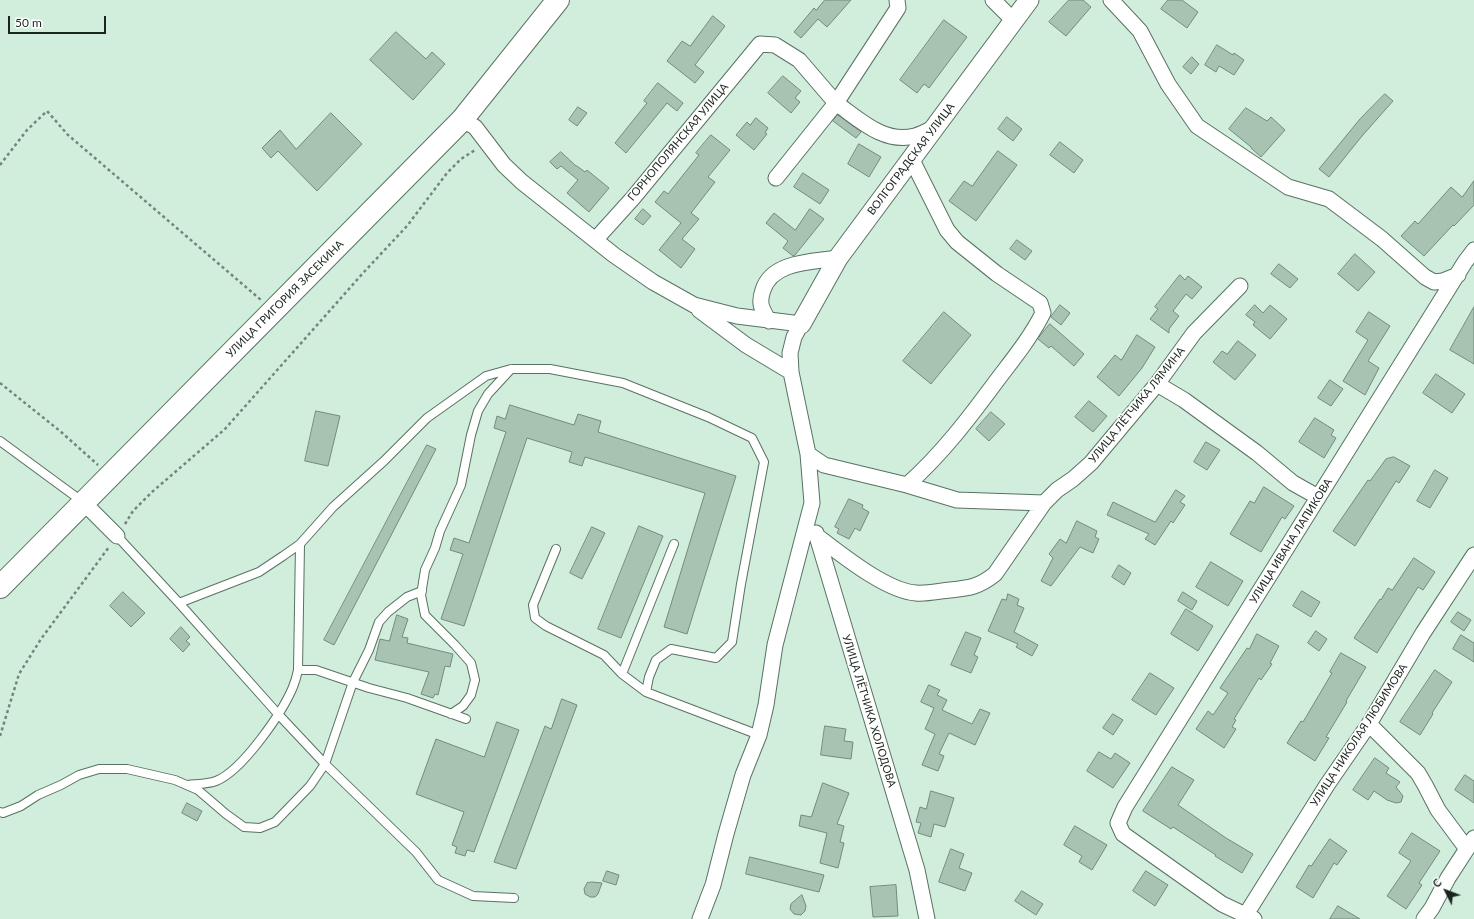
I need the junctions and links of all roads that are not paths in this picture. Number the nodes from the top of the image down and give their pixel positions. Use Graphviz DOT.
graph roads {
  1 [pos="558,0"];
  2 [pos="897,0"];
  3 [pos="993,0"];
  4 [pos="1029,0"];
  5 [pos="1110,0"];
  6 [pos="1013,20"];
  7 [pos="836,103"];
  8 [pos="462,120"];
  9 [pos="935,127"];
  10 [pos="912,160"];
  11 [pos="776,178"];
  12 [pos="596,239"];
  13 [pos="1474,250"];
  14 [pos="838,258"];
  15 [pos="1458,275"];
  16 [pos="1425,277"];
  17 [pos="1240,286"];
  18 [pos="694,305"];
  19 [pos="1435,311"];
  20 [pos="769,321"];
  21 [pos="801,324"];
  22 [pos="511,369"];
  23 [pos="791,372"];
  24 [pos="1157,384"];
  25 [pos="0,440"];
  26 [pos="808,454"];
  27 [pos="907,485"];
  28 [pos="1318,497"];
  29 [pos="84,503"];
  30 [pos="812,503"];
  31 [pos="1044,503"];
  32 [pos="117,536"];
  33 [pos="817,536"];
  34 [pos="300,544"];
  35 [pos="674,544"];
  36 [pos="556,549"];
  37 [pos="1474,555"];
  38 [pos="0,587"];
  39 [pos="422,591"];
  40 [pos="179,603"];
  41 [pos="298,670"];
  42 [pos="622,674"];
  43 [pos="353,682"];
  44 [pos="646,692"];
  45 [pos="278,714"];
  46 [pos="451,714"];
  47 [pos="466,719"];
  48 [pos="1369,724"];
  49 [pos="760,735"];
  50 [pos="325,764"];
  51 [pos="186,785"];
  52 [pos="0,812"];
  53 [pos="1471,844"];
  54 [pos="514,898"];
  55 [pos="1249,917"];
  56 [pos="700,919"];
  57 [pos="927,919"];
  58 [pos="1424,919"];
  1 -- 8 [label="main road, УЛИЦА ГРИГОРИЯ ЗАСЕКИНА"];
  2 -- 7 [label="street"];
  3 -- 6 [label="street"];
  4 -- 6 [label="street, ВОЛГОГРАДСКАЯ УЛИЦА"];
  5 -- 16 [label="street"];
  6 -- 9 [label="street, ВОЛГОГРАДСКАЯ УЛИЦА"];
  7 -- 9 [label="street"];
  7 -- 11 [label="street"];
  7 -- 12 [label="street, ГОРНОПОЛЯНСКАЯ УЛИЦА"];
  8 -- 12 [label="street"];
  8 -- 29 [label="main road, УЛИЦА ГРИГОРИЯ ЗАСЕКИНА"];
  9 -- 10 [label="street, ВОЛГОГРАДСКАЯ УЛИЦА"];
  10 -- 14 [label="street, ВОЛГОГРАДСКАЯ УЛИЦА"];
  10 -- 27 [label="street"];
  12 -- 18 [label="street"];
  13 -- 15 [label="street, УЛИЦА ИВАНА ЛАПИКОВА"];
  14 -- 20 [label="street"];
  14 -- 21 [label="street, ВОЛГОГРАДСКАЯ УЛИЦА"];
  15 -- 16 [label="street"];
  15 -- 19 [label="street, УЛИЦА ИВАНА ЛАПИКОВА"];
  16 -- 19 [label="street"];
  17 -- 24 [label="street, УЛИЦА ЛЁТЧИКА ЛЯМИНА"];
  18 -- 20 [label="street"];
  18 -- 23 [label="street"];
  19 -- 28 [label="street, УЛИЦА ИВАНА ЛАПИКОВА"];
  20 -- 21 [label="street"];
  21 -- 23 [label="street, УЛИЦА ЛЁТЧИКА ХОЛОДОВА"];
  22 -- 34 [label="lane"];
  22 -- 39 [label="lane"];
  22 -- 44 [label="lane"];
  23 -- 26 [label="street, УЛИЦА ЛЁТЧИКА ХОЛОДОВА"];
  24 -- 28 [label="street"];
  24 -- 31 [label="street, УЛИЦА ЛЁТЧИКА ЛЯМИНА"];
  25 -- 29 [label="lane"];
  26 -- 27 [label="street"];
  26 -- 30 [label="street, УЛИЦА ЛЁТЧИКА ХОЛОДОВА"];
  27 -- 31 [label="street"];
  28 -- 55 [label="street, УЛИЦА ИВАНА ЛАПИКОВА"];
  29 -- 32 [label="street"];
  29 -- 38 [label="main road, УЛИЦА ГРИГОРИЯ ЗАСЕКИНА"];
  30 -- 33 [label="street, УЛИЦА ЛЁТЧИКА ХОЛОДОВА"];
  30 -- 49 [label="street"];
  31 -- 33 [label="street, УЛИЦА ЛЁТЧИКА ЛЯМИНА"];
  32 -- 40 [label="lane"];
  33 -- 57 [label="street, УЛИЦА ЛЁТЧИКА ХОЛОДОВА"];
  34 -- 40 [label="lane"];
  34 -- 41 [label="lane"];
  35 -- 42 [label="lane"];
  36 -- 42 [label="lane"];
  37 -- 48 [label="street, УЛИЦА НИКОЛАЯ ЛЮБИМОВА"];
  39 -- 43 [label="lane"];
  39 -- 46 [label="lane"];
  40 -- 45 [label="lane"];
  41 -- 43 [label="lane"];
  41 -- 45 [label="lane"];
  42 -- 44 [label="lane"];
  43 -- 46 [label="lane"];
  43 -- 50 [label="lane"];
  44 -- 49 [label="lane"];
  45 -- 50 [label="lane"];
  45 -- 51 [label="lane"];
  46 -- 47 [label="lane"];
  48 -- 53 [label="street"];
  48 -- 55 [label="street, УЛИЦА НИКОЛАЯ ЛЮБИМОВА"];
  49 -- 56 [label="street"];
  50 -- 51 [label="lane"];
  50 -- 54 [label="lane"];
  51 -- 52 [label="lane"];
  53 -- 58 [label="street"];
}
